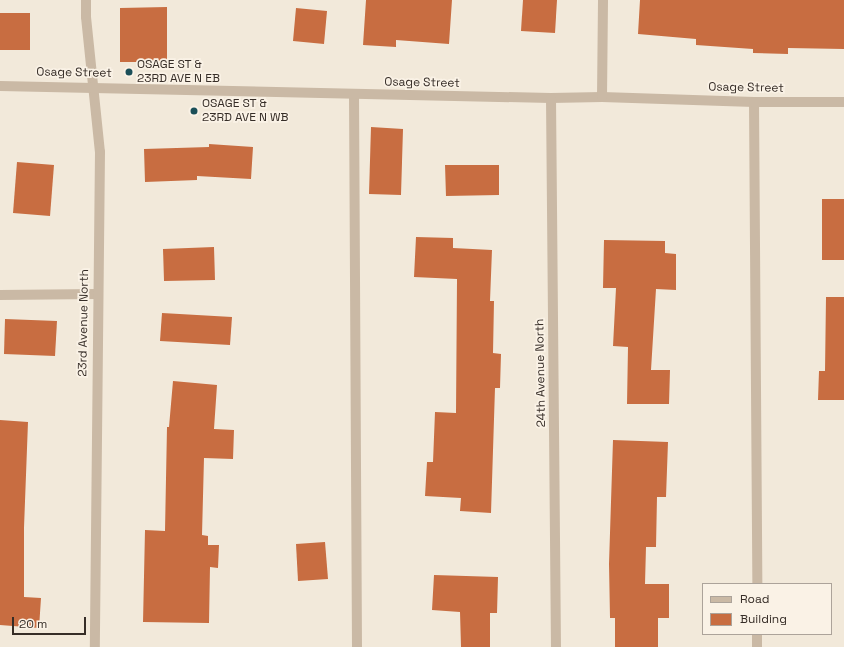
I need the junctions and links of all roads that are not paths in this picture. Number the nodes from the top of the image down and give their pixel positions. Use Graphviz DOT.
graph roads {
  1 [pos="86,0"];
  2 [pos="603,0"];
  3 [pos="0,86"];
  4 [pos="93,86"];
  5 [pos="354,94"];
  6 [pos="602,97"];
  7 [pos="550,98"];
  8 [pos="754,102"];
  9 [pos="844,102"];
  10 [pos="97,294"];
  11 [pos="0,295"];
  12 [pos="757,583"];
  13 [pos="757,635"];
  14 [pos="95,647"];
  15 [pos="357,647"];
  16 [pos="556,647"];
  17 [pos="757,647"];
  1 -- 4 [label="street, 23rd Avenue North"];
  2 -- 6 [label="street"];
  3 -- 4 [label="street, Osage Street"];
  4 -- 5 [label="street, Osage Street"];
  4 -- 10 [label="street, 23rd Avenue North"];
  5 -- 7 [label="street, Osage Street"];
  5 -- 15 [label="street"];
  6 -- 7 [label="street, Osage Street"];
  6 -- 8 [label="street, Osage Street"];
  7 -- 16 [label="street, 24th Avenue North"];
  8 -- 9 [label="street, Osage Street"];
  8 -- 12 [label="street"];
  10 -- 11 [label="street"];
  10 -- 14 [label="street, 23rd Avenue North"];
  13 -- 17 [label="street"];
}
